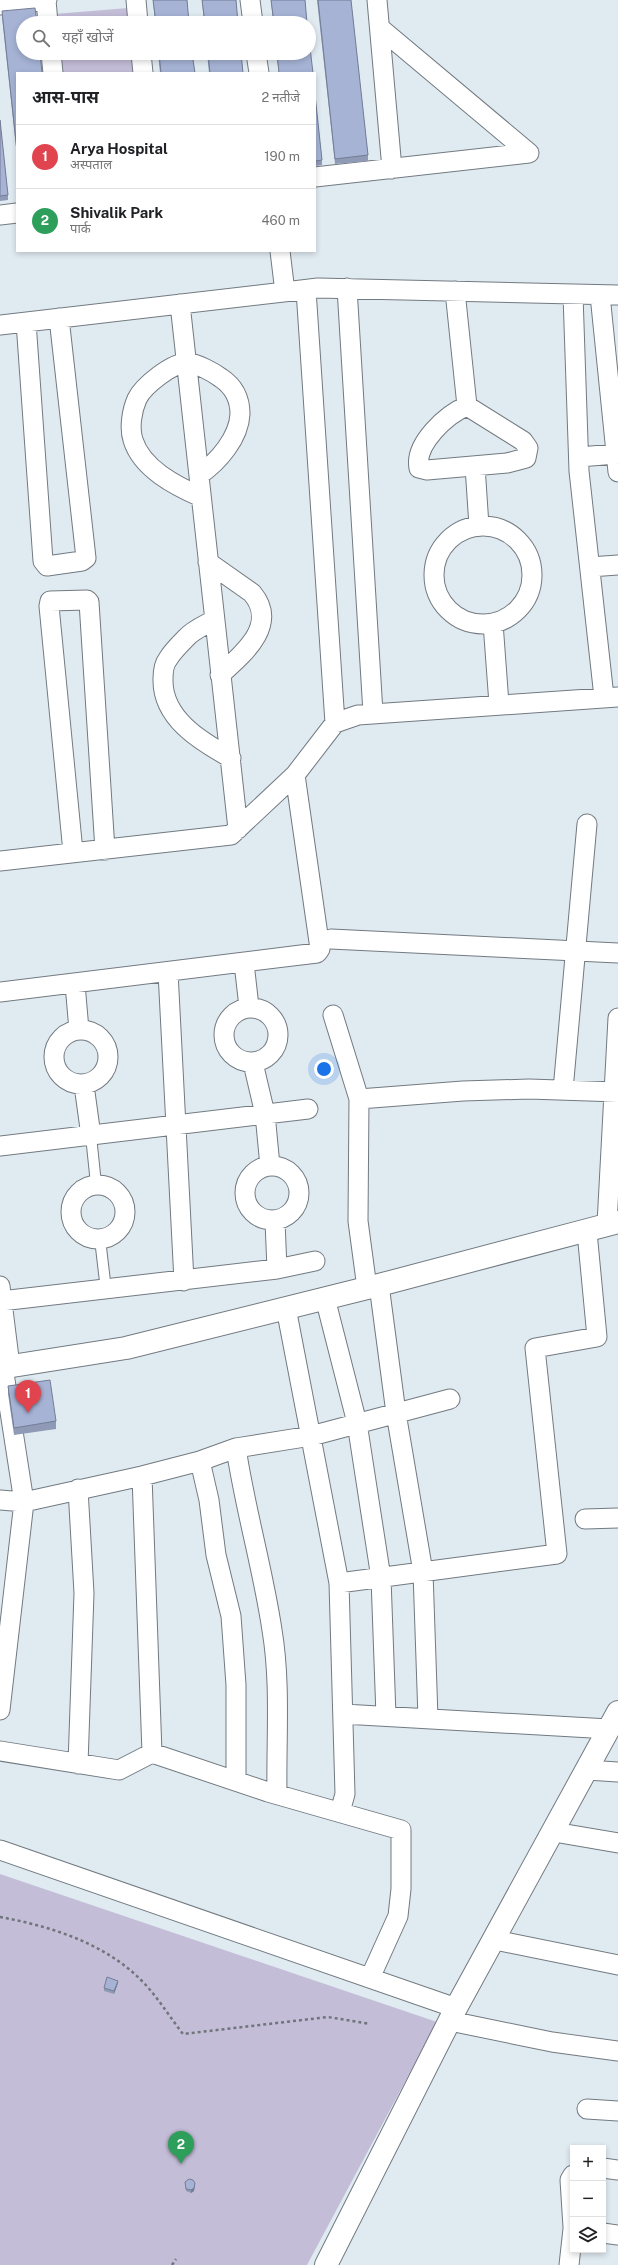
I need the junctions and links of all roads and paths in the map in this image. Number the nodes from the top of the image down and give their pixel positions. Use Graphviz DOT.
graph roads {
  1 [pos="46,0"];
  2 [pos="136,0"];
  3 [pos="250,0"];
  4 [pos="377,0"];
  5 [pos="0,5"];
  6 [pos="47,16"];
  7 [pos="137,16"];
  8 [pos="252,16"];
  9 [pos="380,28"];
  10 [pos="52,60"];
  11 [pos="142,60"];
  12 [pos="257,60"];
  13 [pos="53,72"];
  14 [pos="143,72"];
  15 [pos="259,72"];
  16 [pos="392,169"];
  17 [pos="316,177"];
  18 [pos="16,213"];
  19 [pos="0,215"];
  20 [pos="280,252"];
  21 [pos="347,288"];
  22 [pos="306,290"];
  23 [pos="455,291"];
  24 [pos="285,292"];
  25 [pos="573,295"];
  26 [pos="609,295"];
  27 [pos="180,304"];
  28 [pos="59,318"];
  29 [pos="26,322"];
  30 [pos="0,325"];
  31 [pos="187,363"];
  32 [pos="467,406"];
  33 [pos="579,457"];
  34 [pos="617,463"];
  35 [pos="475,466"];
  36 [pos="199,475"];
  37 [pos="201,497"];
  38 [pos="479,526"];
  39 [pos="208,562"];
  40 [pos="618,565"];
  41 [pos="590,567"];
  42 [pos="214,620"];
  43 [pos="493,623"];
  44 [pos="220,675"];
  45 [pos="611,697"];
  46 [pos="499,704"];
  47 [pos="373,713"];
  48 [pos="335,723"];
  49 [pos="231,758"];
  50 [pos="295,775"];
  51 [pos="586,824"];
  52 [pos="238,829"];
  53 [pos="105,850"];
  54 [pos="73,852"];
  55 [pos="0,861"];
  56 [pos="330,939"];
  57 [pos="577,951"];
  58 [pos="618,953"];
  59 [pos="244,963"];
  60 [pos="168,972"];
  61 [pos="75,984"];
  62 [pos="0,992"];
  63 [pos="249,1007"];
  64 [pos="333,1015"];
  65 [pos="618,1018"];
  66 [pos="79,1030"];
  67 [pos="253,1063"];
  68 [pos="84,1085"];
  69 [pos="564,1090"];
  70 [pos="615,1092"];
  71 [pos="359,1099"];
  72 [pos="308,1109"];
  73 [pos="265,1114"];
  74 [pos="176,1125"];
  75 [pos="91,1136"];
  76 [pos="0,1146"];
  77 [pos="270,1166"];
  78 [pos="96,1184"];
  79 [pos="275,1221"];
  80 [pos="604,1226"];
  81 [pos="100,1240"];
  82 [pos="315,1261"];
  83 [pos="277,1269"];
  84 [pos="184,1281"];
  85 [pos="373,1287"];
  86 [pos="106,1290"];
  87 [pos="1,1294"];
  88 [pos="325,1298"];
  89 [pos="286,1308"];
  90 [pos="2,1325"];
  91 [pos="4,1367"];
  92 [pos="450,1399"];
  93 [pos="396,1413"];
  94 [pos="357,1424"];
  95 [pos="311,1436"];
  96 [pos="236,1448"];
  97 [pos="200,1461"];
  98 [pos="142,1476"];
  99 [pos="78,1489"];
  100 [pos="0,1500"];
  101 [pos="24,1502"];
  102 [pos="618,1518"];
  103 [pos="585,1519"];
  104 [pos="423,1572"];
  105 [pos="381,1578"];
  106 [pos="339,1583"];
  107 [pos="0,1710"];
  108 [pos="343,1714"];
  109 [pos="386,1716"];
  110 [pos="428,1718"];
  111 [pos="614,1722"];
  112 [pos="0,1752"];
  113 [pos="152,1754"];
  114 [pos="78,1764"];
  115 [pos="587,1770"];
  116 [pos="618,1772"];
  117 [pos="236,1781"];
  118 [pos="278,1794"];
  119 [pos="340,1812"];
  120 [pos="554,1832"];
  121 [pos="618,1843"];
  122 [pos="0,1850"];
  123 [pos="0,1917"];
  124 [pos="495,1940"];
  125 [pos="618,1965"];
  126 [pos="370,1978"];
  127 [pos="453,2014"];
  128 [pos="370,2024"];
  129 [pos="618,2051"];
  130 [pos="587,2109"];
  131 [pos="618,2111"];
  132 [pos="606,2168"];
  133 [pos="618,2170"];
  134 [pos="570,2181"];
  135 [pos="572,2217"];
  136 [pos="606,2233"];
  137 [pos="618,2235"];
  138 [pos="570,2250"];
  139 [pos="176,2259"];
  140 [pos="172,2265"];
  141 [pos="326,2265"];
  142 [pos="568,2265"];
  1 -- 5 [label="street"];
  1 -- 6 [label="street"];
  2 -- 7 [label="street"];
  3 -- 8 [label="street"];
  4 -- 9 [label="street"];
  9 -- 16 [label="street"];
  9 -- 16 [label="street"];
  10 -- 13 [label="street"];
  11 -- 14 [label="street"];
  12 -- 15 [label="street"];
  16 -- 17 [label="street"];
  18 -- 19 [label="street"];
  20 -- 24 [label="street"];
  21 -- 22 [label="street"];
  21 -- 23 [label="street"];
  21 -- 47 [label="street"];
  22 -- 24 [label="street"];
  22 -- 48 [label="street"];
  23 -- 25 [label="street"];
  23 -- 32 [label="street"];
  24 -- 27 [label="street"];
  25 -- 26 [label="street"];
  25 -- 33 [label="street"];
  26 -- 34 [label="street"];
  27 -- 28 [label="street"];
  27 -- 31 [label="street"];
  28 -- 29 [label="street"];
  28 -- 29 [label="street"];
  29 -- 30 [label="street"];
  31 -- 36 [label="street"];
  31 -- 36 [label="street"];
  31 -- 37 [label="street"];
  32 -- 35 [label="street"];
  32 -- 35 [label="street"];
  33 -- 34 [label="street"];
  33 -- 41 [label="street"];
  35 -- 38 [label="street"];
  36 -- 37 [label="street"];
  37 -- 39 [label="street"];
  38 -- 43 [label="street"];
  38 -- 43 [label="street"];
  39 -- 42 [label="street"];
  39 -- 44 [label="street"];
  40 -- 41 [label="street"];
  41 -- 45 [label="street"];
  42 -- 44 [label="street"];
  42 -- 49 [label="street"];
  43 -- 46 [label="street"];
  44 -- 49 [label="street"];
  45 -- 46 [label="street"];
  46 -- 47 [label="street"];
  47 -- 48 [label="street"];
  48 -- 50 [label="street"];
  49 -- 52 [label="street"];
  50 -- 52 [label="street"];
  50 -- 59 [label="street"];
  51 -- 57 [label="street"];
  52 -- 53 [label="street"];
  53 -- 54 [label="street"];
  53 -- 54 [label="street"];
  54 -- 55 [label="street"];
  56 -- 57 [label="street"];
  57 -- 58 [label="street"];
  57 -- 69 [label="street"];
  59 -- 60 [label="street"];
  59 -- 63 [label="street"];
  60 -- 61 [label="street"];
  60 -- 74 [label="street"];
  61 -- 62 [label="street"];
  61 -- 66 [label="street"];
  63 -- 67 [label="street"];
  63 -- 67 [label="street"];
  64 -- 71 [label="street"];
  65 -- 70 [label="street"];
  66 -- 68 [label="street"];
  66 -- 68 [label="street"];
  67 -- 73 [label="street"];
  68 -- 75 [label="street"];
  69 -- 70 [label="street"];
  69 -- 71 [label="street"];
  70 -- 80 [label="street"];
  71 -- 85 [label="street"];
  72 -- 73 [label="street"];
  73 -- 74 [label="street"];
  73 -- 77 [label="street"];
  74 -- 75 [label="street"];
  74 -- 84 [label="street"];
  75 -- 76 [label="street"];
  75 -- 78 [label="lane"];
  77 -- 79 [label="street"];
  77 -- 79 [label="street"];
  78 -- 81 [label="street"];
  78 -- 81 [label="street"];
  79 -- 83 [label="street"];
  80 -- 85 [label="street"];
  80 -- 104 [label="street"];
  81 -- 86 [label="lane"];
  82 -- 83 [label="street"];
  83 -- 84 [label="street"];
  84 -- 86 [label="street"];
  85 -- 88 [label="street"];
  85 -- 93 [label="street"];
  86 -- 87 [label="street"];
  87 -- 90 [label="street"];
  88 -- 89 [label="street"];
  88 -- 94 [label="street"];
  89 -- 91 [label="street"];
  89 -- 95 [label="street"];
  90 -- 91 [label="street"];
  91 -- 101 [label="street"];
  92 -- 93 [label="street"];
  93 -- 94 [label="street"];
  93 -- 104 [label="street"];
  94 -- 95 [label="street"];
  94 -- 105 [label="street"];
  95 -- 96 [label="street"];
  95 -- 106 [label="street"];
  96 -- 97 [label="street"];
  96 -- 118 [label="street"];
  97 -- 98 [label="street"];
  97 -- 117 [label="street"];
  98 -- 99 [label="street"];
  98 -- 113 [label="street"];
  99 -- 101 [label="street"];
  99 -- 114 [label="street"];
  100 -- 101 [label="street"];
  101 -- 107 [label="street"];
  102 -- 103 [label="street"];
  104 -- 105 [label="street"];
  104 -- 110 [label="street"];
  105 -- 106 [label="street"];
  105 -- 109 [label="street"];
  106 -- 108 [label="street"];
  108 -- 109 [label="street"];
  108 -- 119 [label="street"];
  109 -- 110 [label="street"];
  110 -- 111 [label="street"];
  111 -- 115 [label="street"];
  112 -- 114 [label="street"];
  113 -- 114 [label="street"];
  113 -- 117 [label="street"];
  115 -- 116 [label="street"];
  115 -- 120 [label="street"];
  117 -- 118 [label="street"];
  118 -- 119 [label="street"];
  119 -- 126 [label="street"];
  120 -- 121 [label="street"];
  120 -- 124 [label="street"];
  122 -- 126 [label="street"];
  123 -- 128 [label="path"];
  124 -- 125 [label="street"];
  124 -- 127 [label="street"];
  126 -- 127 [label="street"];
  127 -- 129 [label="street"];
  127 -- 141 [label="street"];
  130 -- 131 [label="street"];
  132 -- 133 [label="street"];
  134 -- 135 [label="street"];
  136 -- 137 [label="street"];
  138 -- 142 [label="street"];
  139 -- 140 [label="path"];
}
